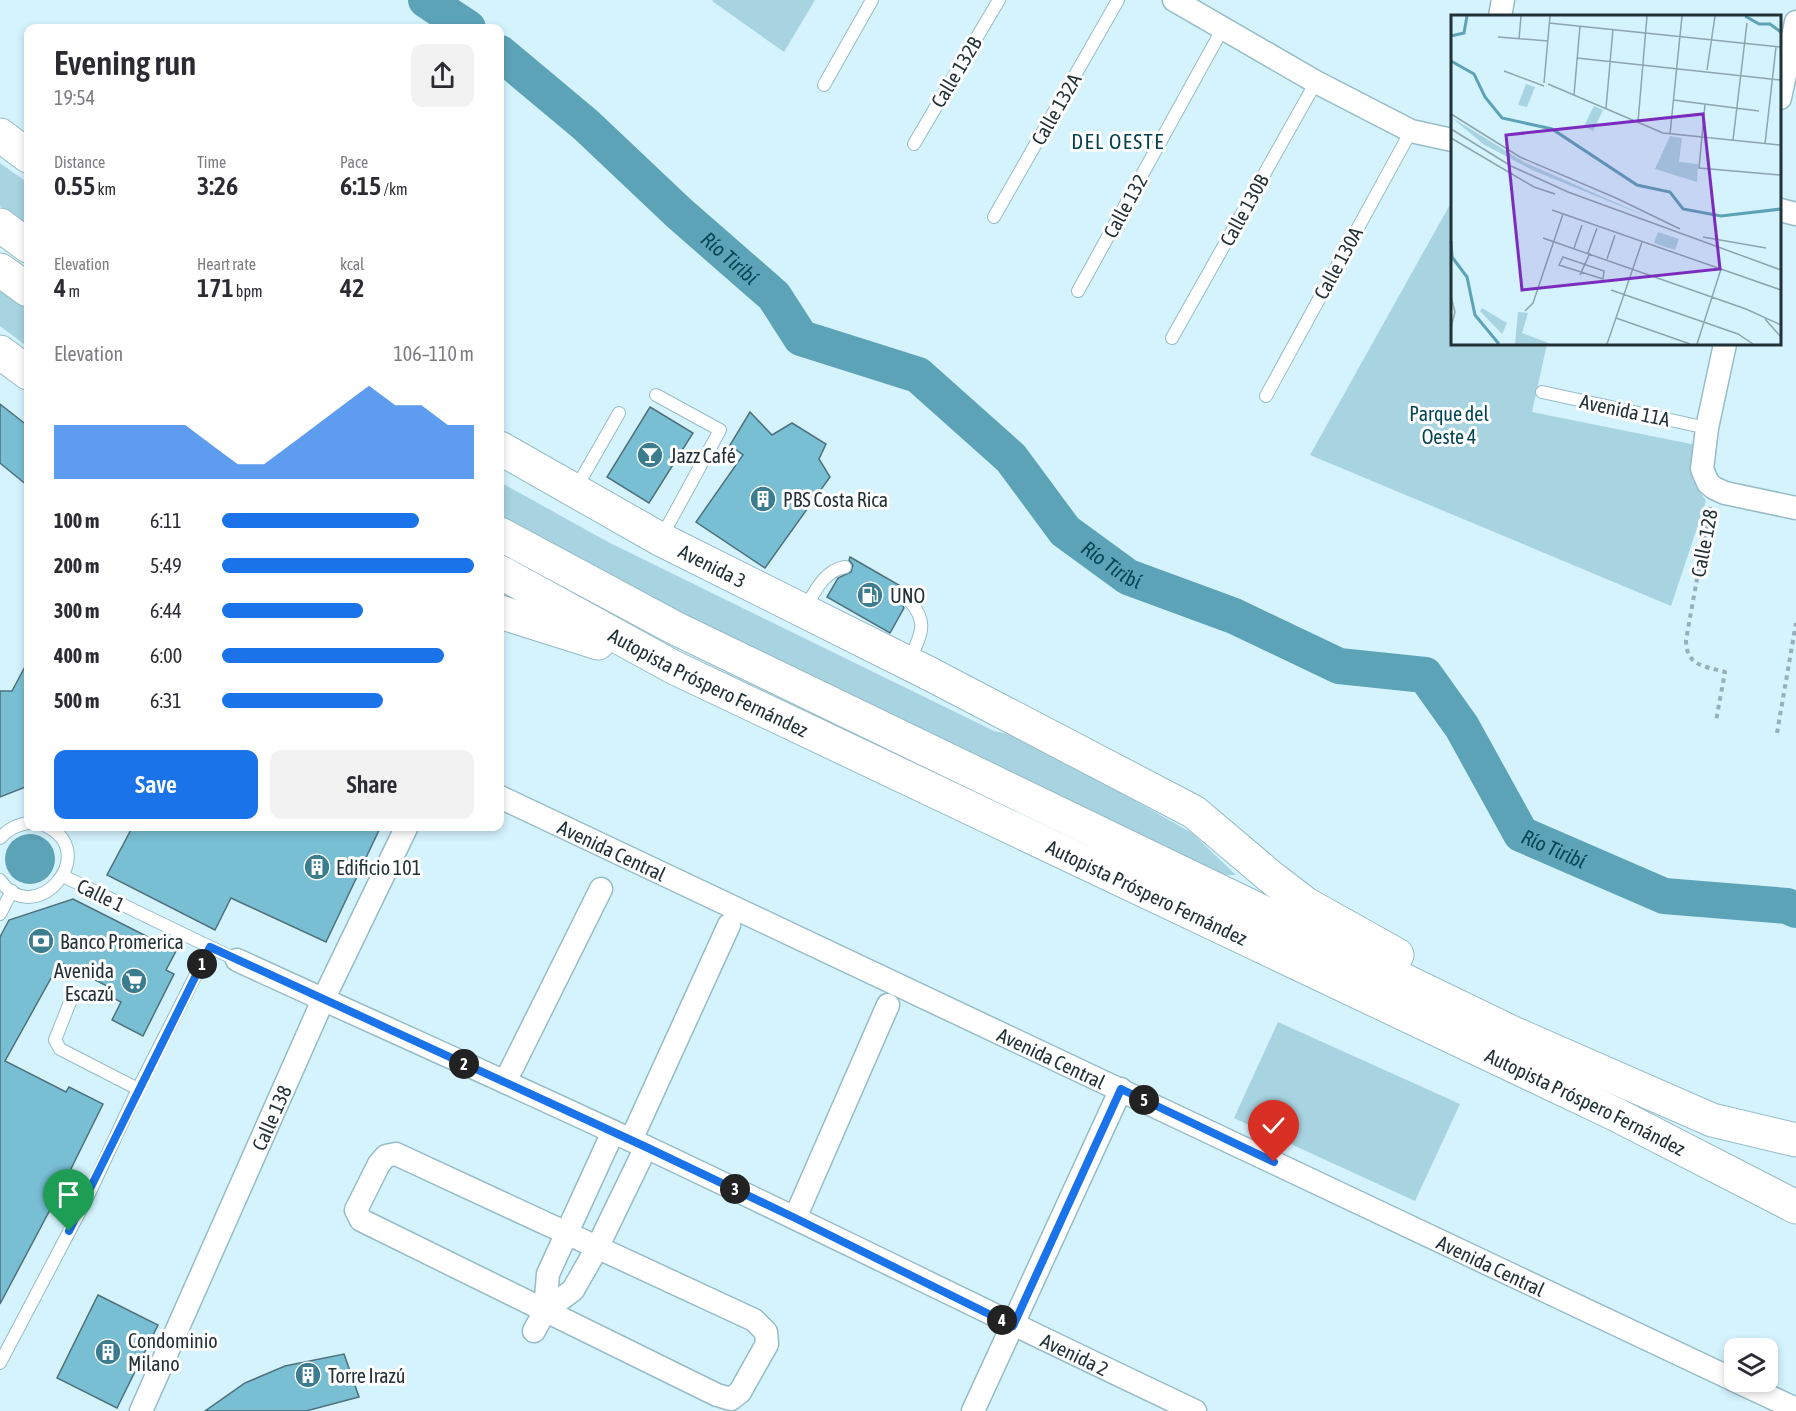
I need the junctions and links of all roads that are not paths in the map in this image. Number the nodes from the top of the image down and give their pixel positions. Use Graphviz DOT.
graph roads {
  1 [pos="872,0"];
  2 [pos="999,0"];
  3 [pos="1118,0"];
  4 [pos="1174,0"];
  5 [pos="1503,0"];
  6 [pos="1203,7"];
  7 [pos="1500,15"];
  8 [pos="1796,22"];
  9 [pos="1223,28"];
  10 [pos="1317,82"];
  11 [pos="824,85"];
  12 [pos="1781,89"];
  13 [pos="1411,131"];
  14 [pos="0,135"];
  15 [pos="1451,140"];
  16 [pos="914,144"];
  17 [pos="24,153"];
  18 [pos="1781,210"];
  19 [pos="1796,214"];
  20 [pos="994,217"];
  21 [pos="0,225"];
  22 [pos="24,243"];
  23 [pos="0,270"];
  24 [pos="24,287"];
  25 [pos="1078,291"];
  26 [pos="1172,338"];
  27 [pos="1725,345"];
  28 [pos="0,352"];
  29 [pos="24,370"];
  30 [pos="1542,392"];
  31 [pos="656,395"];
  32 [pos="1266,396"];
  33 [pos="619,413"];
  34 [pos="1707,428"];
  35 [pos="504,450"];
  36 [pos="575,492"];
  37 [pos="1796,508"];
  38 [pos="504,536"];
  39 [pos="660,539"];
  40 [pos="845,567"];
  41 [pos="504,574"];
  42 [pos="909,600"];
  43 [pos="804,610"];
  44 [pos="504,613"];
  45 [pos="673,667"];
  46 [pos="920,668"];
  47 [pos="504,799"];
  48 [pos="24,823"];
  49 [pos="405,831"];
  50 [pos="61,832"];
  51 [pos="0,838"];
  52 [pos="63,876"];
  53 [pos="0,880"];
  54 [pos="601,889"];
  55 [pos="12,891"];
  56 [pos="0,914"];
  57 [pos="729,925"];
  58 [pos="210,947"];
  59 [pos="237,960"];
  60 [pos="72,997"];
  61 [pos="322,999"];
  62 [pos="888,1005"];
  63 [pos="1513,1033"];
  64 [pos="505,1082"];
  65 [pos="138,1089"];
  66 [pos="1121,1089"];
  67 [pos="630,1140"];
  68 [pos="1796,1140"];
  69 [pos="1796,1207"];
  70 [pos="795,1218"];
  71 [pos="567,1233"];
  72 [pos="597,1248"];
  73 [pos="540,1321"];
  74 [pos="1013,1326"];
  75 [pos="0,1363"];
  76 [pos="1724,1375"];
  77 [pos="1760,1392"];
  78 [pos="1796,1409"];
  79 [pos="141,1411"];
  80 [pos="973,1411"];
  81 [pos="1195,1411"];
  1 -- 11 [label="lane"];
  2 -- 16 [label="lane, Calle 132B"];
  3 -- 20 [label="lane, Calle 132A"];
  4 -- 6 [label="street"];
  5 -- 7 [label="street"];
  6 -- 9 [label="street"];
  8 -- 12 [label="street"];
  9 -- 10 [label="street"];
  9 -- 25 [label="lane, Calle 132"];
  10 -- 13 [label="street"];
  10 -- 26 [label="lane, Calle 130B"];
  13 -- 15 [label="street"];
  13 -- 32 [label="lane, Calle 130A"];
  14 -- 17 [label="main road"];
  18 -- 19 [label="street"];
  21 -- 22 [label="main road"];
  23 -- 24 [label="main road"];
  27 -- 34 [label="street, Calle 128"];
  28 -- 29 [label="main road"];
  30 -- 34 [label="lane, Avenida 11A"];
  31 -- 39 [label="lane"];
  33 -- 36 [label="lane"];
  34 -- 37 [label="street, Calle 128"];
  35 -- 36 [label="main road, Avenida 3"];
  36 -- 39 [label="main road, Avenida 3"];
  38 -- 63 [label="main road, Autopista Próspero Fernández"];
  39 -- 43 [label="main road, Avenida 3"];
  40 -- 43 [label="lane"];
  41 -- 45 [label="main road, Autopista Próspero Fernández"];
  42 -- 46 [label="lane"];
  43 -- 46 [label="main road, Avenida 3"];
  44 -- 45 [label="main road"];
  45 -- 69 [label="main road, Autopista Próspero Fernández"];
  46 -- 63 [label="main road, Avenida 3"];
  47 -- 66 [label="street, Avenida Central"];
  48 -- 51 [label="lane"];
  49 -- 61 [label="street, Calle 138"];
  50 -- 52 [label="lane"];
  52 -- 55 [label="lane"];
  52 -- 58 [label="lane, Calle 1"];
  53 -- 55 [label="lane"];
  54 -- 64 [label="street"];
  55 -- 56 [label="lane"];
  57 -- 67 [label="street"];
  58 -- 59 [label="lane, Calle 1"];
  58 -- 65 [label="lane"];
  59 -- 61 [label="street, Avenida 2"];
  60 -- 65 [label="lane"];
  61 -- 64 [label="street, Avenida 2"];
  61 -- 79 [label="street, Calle 138"];
  62 -- 70 [label="street"];
  63 -- 68 [label="main road, Autopista Próspero Fernández"];
  64 -- 67 [label="street, Avenida 2"];
  65 -- 75 [label="lane"];
  66 -- 74 [label="street"];
  66 -- 76 [label="street, Avenida Central"];
  67 -- 70 [label="street, Avenida 2"];
  67 -- 71 [label="street"];
  67 -- 72 [label="street"];
  70 -- 74 [label="street, Avenida 2"];
  71 -- 72 [label="street"];
  71 -- 73 [label="street"];
  71 -- 73 [label="street"];
  72 -- 73 [label="street"];
  72 -- 73 [label="street"];
  74 -- 80 [label="street"];
  74 -- 81 [label="street, Avenida 2"];
  77 -- 78 [label="street, Avenida Central"];
}
